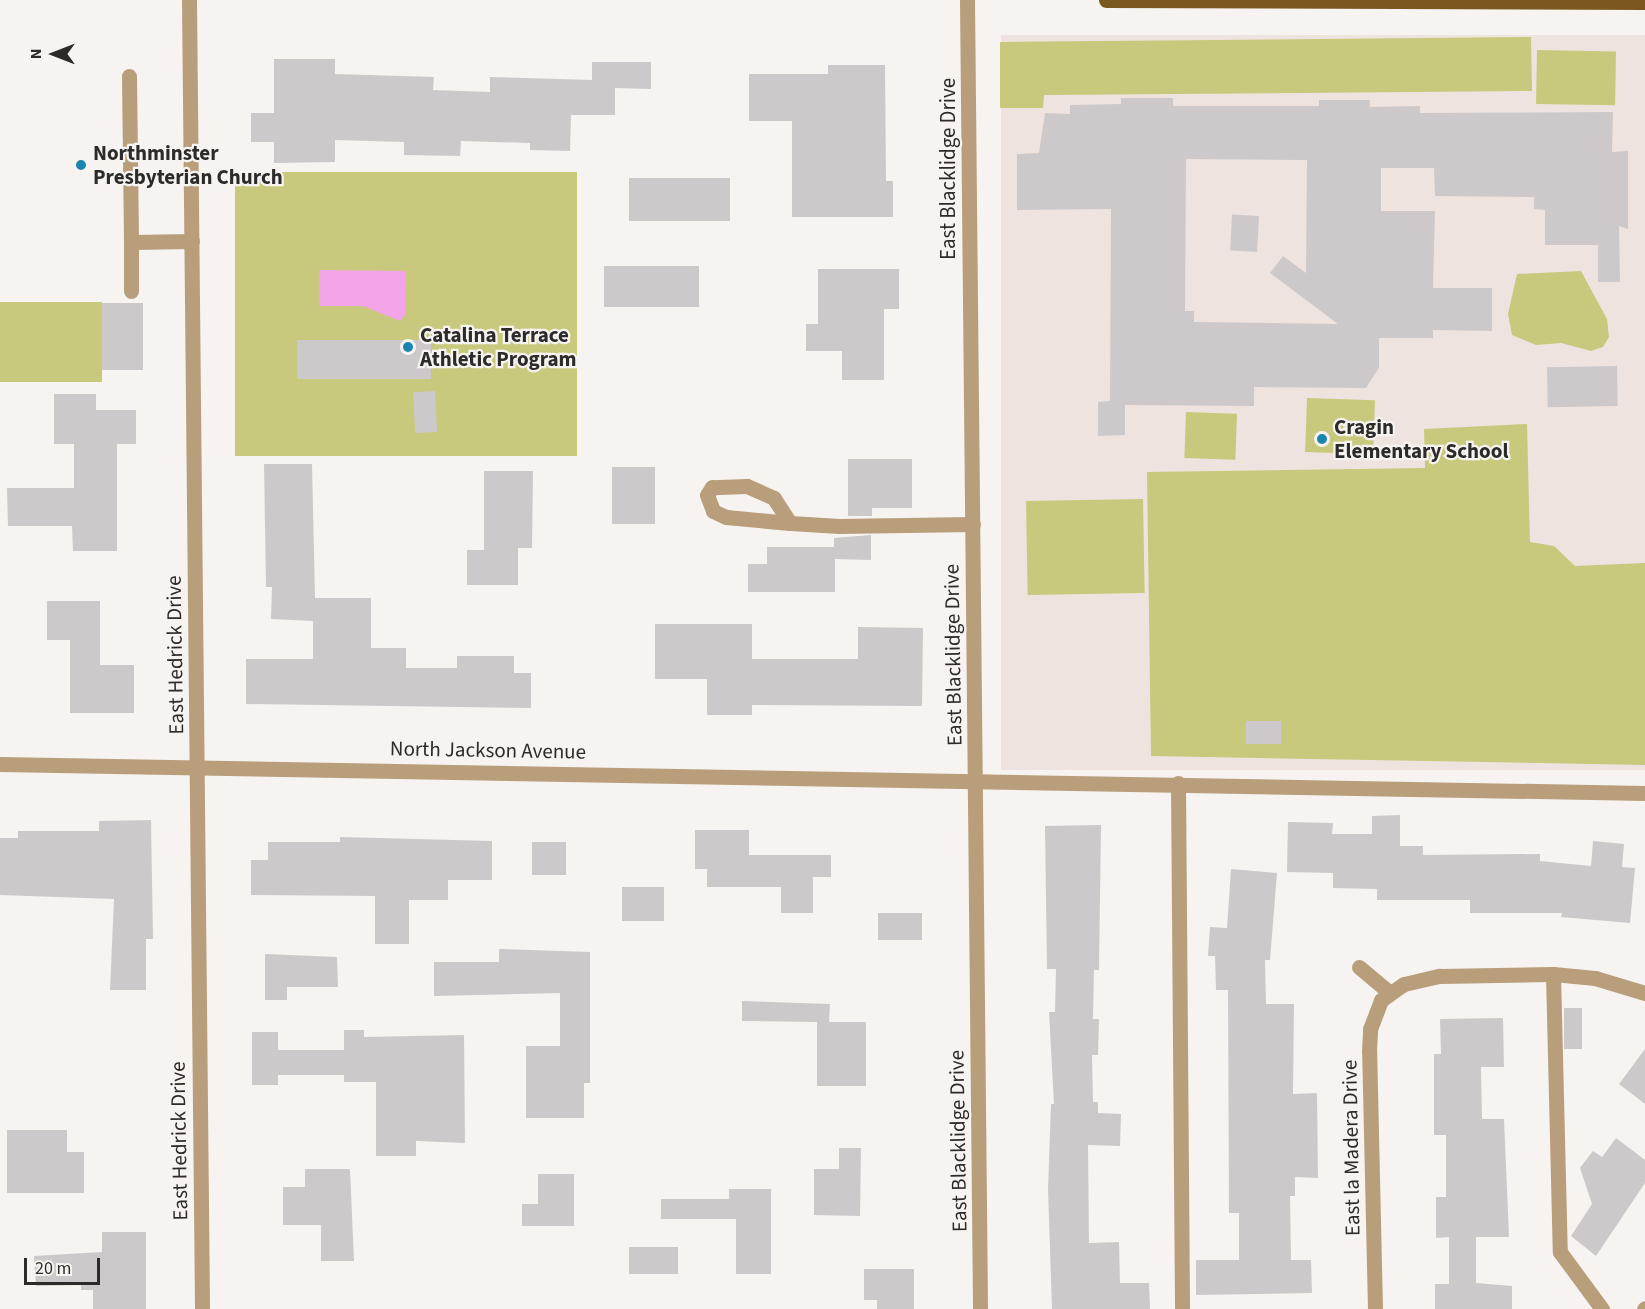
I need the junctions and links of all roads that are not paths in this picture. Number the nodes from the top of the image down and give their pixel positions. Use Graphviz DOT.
graph roads {
  1 [pos="189,0"];
  2 [pos="967,0"];
  3 [pos="1106,0"];
  4 [pos="1174,0"];
  5 [pos="1645,2"];
  6 [pos="129,76"];
  7 [pos="192,241"];
  8 [pos="131,242"];
  9 [pos="131,291"];
  10 [pos="790,523"];
  11 [pos="973,524"];
  12 [pos="0,764"];
  13 [pos="197,767"];
  14 [pos="976,778"];
  15 [pos="1178,783"];
  16 [pos="1645,793"];
  17 [pos="1359,967"];
  18 [pos="1553,974"];
  19 [pos="1389,992"];
  20 [pos="1645,993"];
  21 [pos="202,1309"];
  22 [pos="980,1309"];
  23 [pos="1182,1309"];
  24 [pos="1375,1309"];
  25 [pos="1602,1309"];
  1 -- 7 [label="street, East Hedrick Drive"];
  2 -- 11 [label="street, East Blacklidge Drive"];
  3 -- 4 [label="main road"];
  4 -- 5 [label="main road"];
  6 -- 8 [label="street"];
  7 -- 8 [label="street"];
  7 -- 13 [label="street, East Hedrick Drive"];
  8 -- 9 [label="street"];
  10 -- 10 [label="street"];
  10 -- 11 [label="street"];
  11 -- 14 [label="street, East Blacklidge Drive"];
  12 -- 13 [label="street, North Jackson Avenue"];
  13 -- 14 [label="street, North Jackson Avenue"];
  13 -- 21 [label="street, East Hedrick Drive"];
  14 -- 15 [label="street, North Jackson Avenue"];
  14 -- 22 [label="street, East Blacklidge Drive"];
  15 -- 16 [label="street, North Jackson Avenue"];
  15 -- 23 [label="street"];
  17 -- 19 [label="street"];
  18 -- 19 [label="street"];
  18 -- 20 [label="street"];
  18 -- 25 [label="street"];
  19 -- 24 [label="street, East la Madera Drive"];
}
